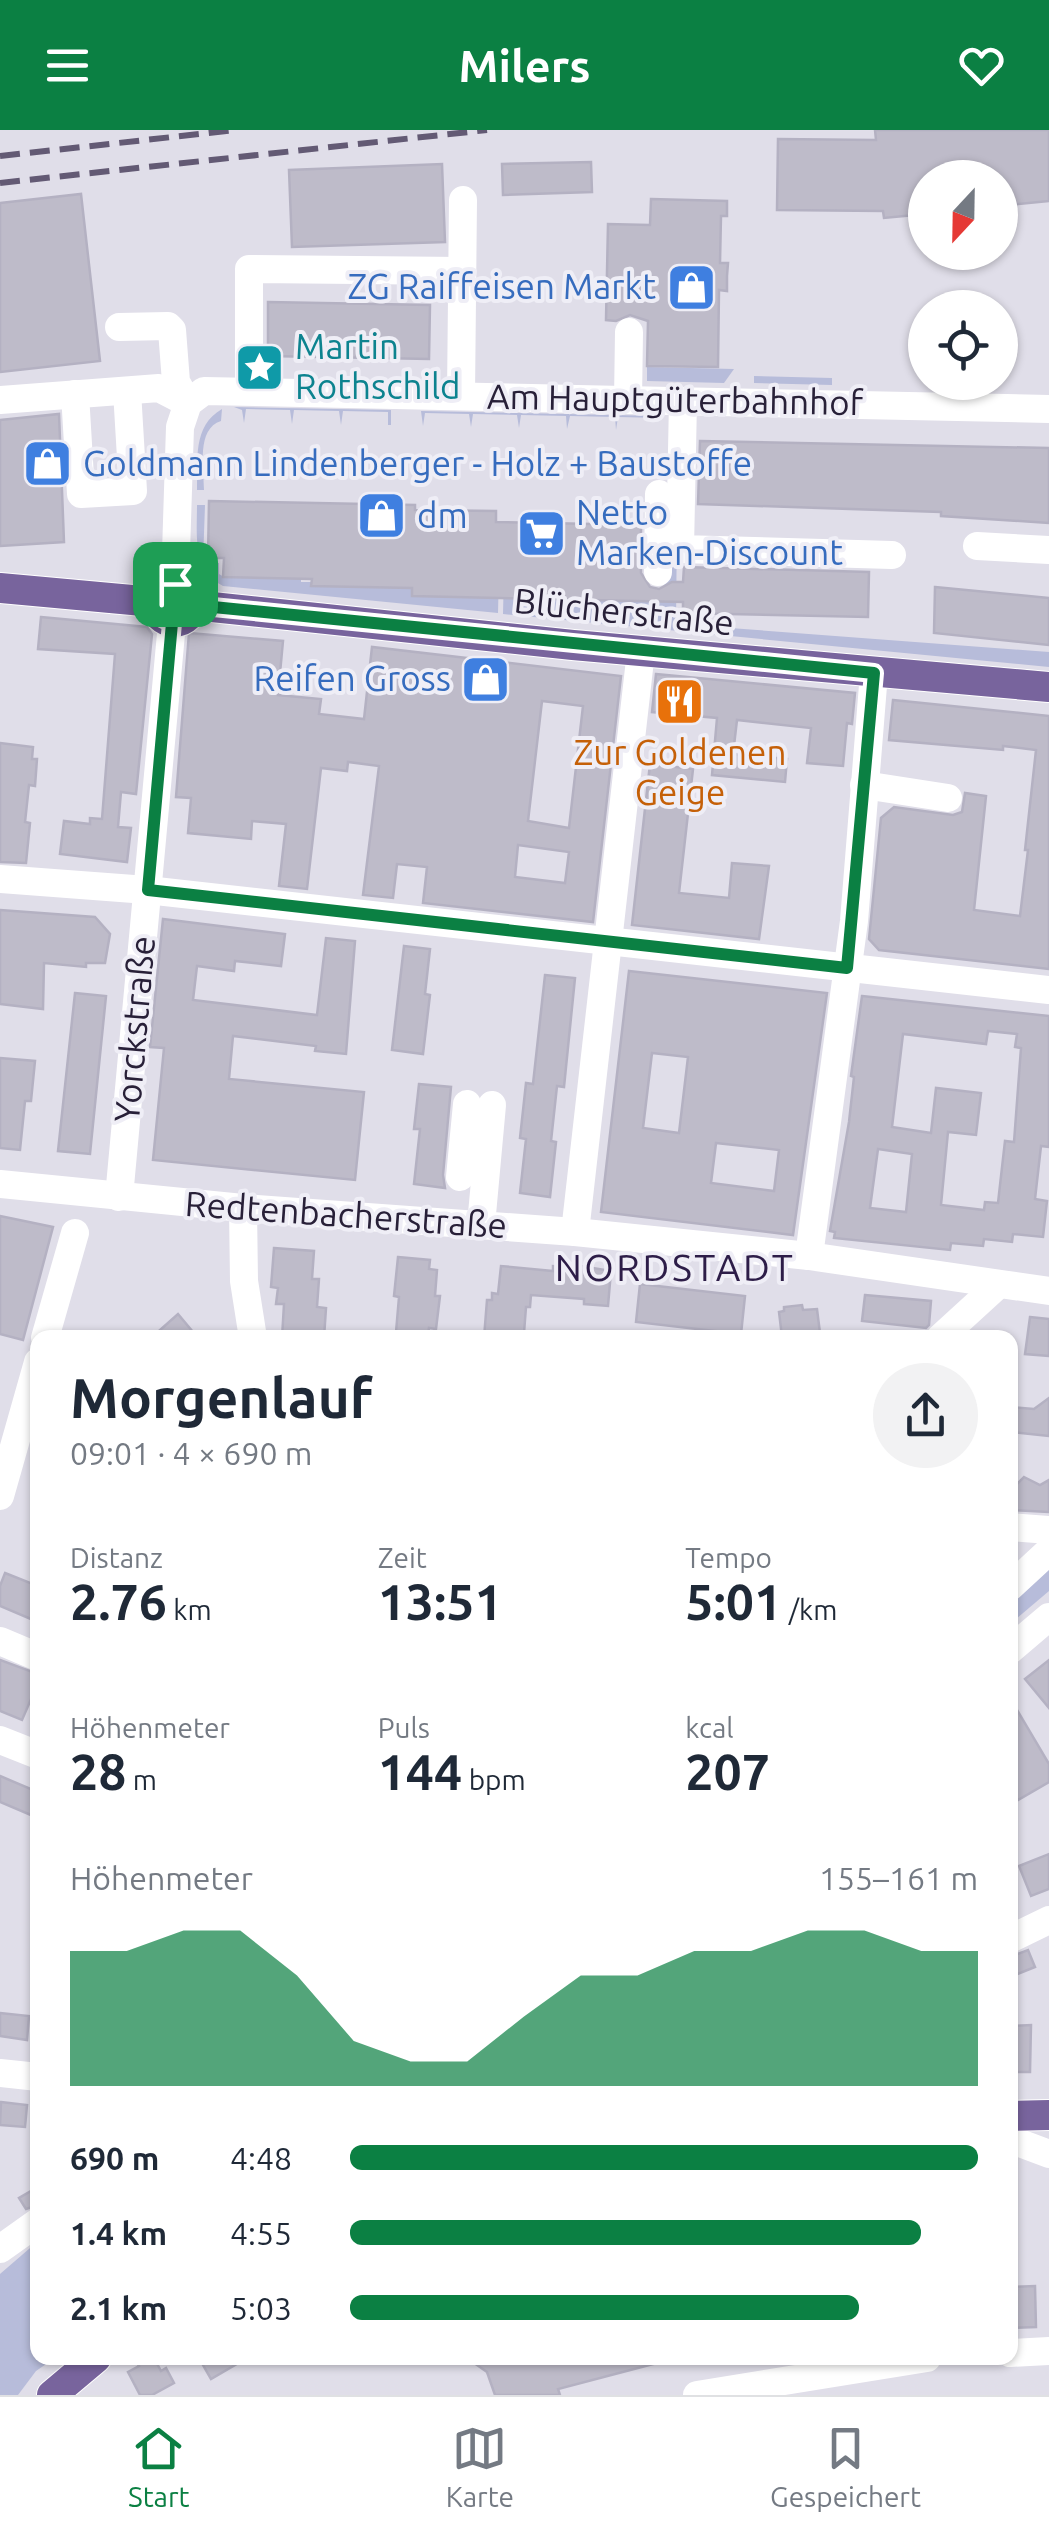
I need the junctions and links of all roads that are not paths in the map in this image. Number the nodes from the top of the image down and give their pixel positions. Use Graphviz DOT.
graph roads {
  1 [pos="464,200"];
  2 [pos="462,271"];
  3 [pos="119,327"];
  4 [pos="629,332"];
  5 [pos="250,390"];
  6 [pos="127,391"];
  7 [pos="75,394"];
  8 [pos="461,395"];
  9 [pos="0,400"];
  10 [pos="628,400"];
  11 [pos="684,401"];
  12 [pos="188,403"];
  13 [pos="1049,408"];
  14 [pos="659,494"];
  15 [pos="976,546"];
  16 [pos="1049,550"];
  17 [pos="892,554"];
  18 [pos="658,572"];
  19 [pos="0,588"];
  20 [pos="173,603"];
  21 [pos="641,652"];
  22 [pos="874,673"];
  23 [pos="1049,688"];
  24 [pos="864,784"];
  25 [pos="948,798"];
  26 [pos="0,879"];
  27 [pos="148,890"];
  28 [pos="610,944"];
  29 [pos="847,968"];
  30 [pos="1049,990"];
  31 [pos="460,1178"];
  32 [pos="0,1184"];
  33 [pos="119,1196"];
  34 [pos="243,1208"];
  35 [pos="482,1226"];
  36 [pos="575,1232"];
  37 [pos="76,1233"];
  38 [pos="809,1256"];
  39 [pos="998,1285"];
  40 [pos="1049,1291"];
  41 [pos="46,1330"];
  42 [pos="253,1330"];
  43 [pos="949,1330"];
  44 [pos="30,1394"];
  45 [pos="17,1446"];
  46 [pos="0,1496"];
  47 [pos="1018,1528"];
  48 [pos="1049,1530"];
  49 [pos="1049,1550"];
  50 [pos="1018,1579"];
  51 [pos="1049,1617"];
  52 [pos="0,1641"];
  53 [pos="1018,1643"];
  54 [pos="30,1653"];
  55 [pos="0,1740"];
  56 [pos="30,1752"];
  57 [pos="1049,1920"];
  58 [pos="1018,1935"];
  59 [pos="0,2073"];
  60 [pos="30,2076"];
  61 [pos="1049,2115"];
  62 [pos="1018,2116"];
  63 [pos="1018,2142"];
  64 [pos="1049,2154"];
  65 [pos="30,2228"];
  66 [pos="0,2249"];
  67 [pos="1049,2351"];
  68 [pos="1018,2353"];
  69 [pos="88,2365"];
  70 [pos="883,2365"];
  71 [pos="52,2395"];
  72 [pos="697,2395"];
  1 -- 2 [label="street"];
  2 -- 5 [label="street"];
  2 -- 8 [label="street"];
  3 -- 12 [label="street"];
  4 -- 10 [label="street"];
  5 -- 8 [label="street, Am Hauptgüterbahnhof"];
  5 -- 12 [label="street, Am Hauptgüterbahnhof"];
  6 -- 7 [label="street"];
  6 -- 7 [label="street"];
  6 -- 12 [label="street"];
  7 -- 9 [label="street"];
  8 -- 10 [label="street, Am Hauptgüterbahnhof"];
  10 -- 11 [label="street, Am Hauptgüterbahnhof"];
  11 -- 13 [label="street, Am Hauptgüterbahnhof"];
  11 -- 17 [label="street"];
  12 -- 20 [label="street"];
  14 -- 18 [label="street"];
  15 -- 16 [label="street"];
  19 -- 20 [label="main road, Blücherstraße"];
  20 -- 21 [label="main road, Blücherstraße"];
  20 -- 27 [label="street, Yorckstraße"];
  21 -- 22 [label="main road, Blücherstraße"];
  21 -- 28 [label="street"];
  22 -- 23 [label="main road, Blücherstraße"];
  22 -- 24 [label="street"];
  24 -- 25 [label="street"];
  24 -- 29 [label="street"];
  26 -- 27 [label="street"];
  27 -- 28 [label="street"];
  27 -- 33 [label="street, Yorckstraße"];
  28 -- 29 [label="street"];
  28 -- 36 [label="street"];
  29 -- 30 [label="street"];
  29 -- 38 [label="street"];
  31 -- 35 [label="street"];
  32 -- 33 [label="street, Redtenbacherstraße"];
  33 -- 34 [label="street, Redtenbacherstraße"];
  34 -- 35 [label="street, Redtenbacherstraße"];
  34 -- 42 [label="street"];
  35 -- 36 [label="street, Redtenbacherstraße"];
  36 -- 38 [label="street, Redtenbacherstraße"];
  37 -- 41 [label="street"];
  38 -- 39 [label="street, Redtenbacherstraße"];
  39 -- 40 [label="street, Redtenbacherstraße"];
  39 -- 43 [label="street"];
  44 -- 45 [label="street"];
  45 -- 46 [label="street"];
  47 -- 48 [label="street"];
  49 -- 50 [label="street"];
  51 -- 53 [label="street"];
  52 -- 54 [label="street"];
  55 -- 56 [label="street"];
  57 -- 58 [label="street"];
  59 -- 60 [label="street"];
  61 -- 62 [label="main road"];
  63 -- 64 [label="street"];
  65 -- 66 [label="street"];
  67 -- 68 [label="street"];
  69 -- 71 [label="main road"];
  70 -- 72 [label="street"];
}
